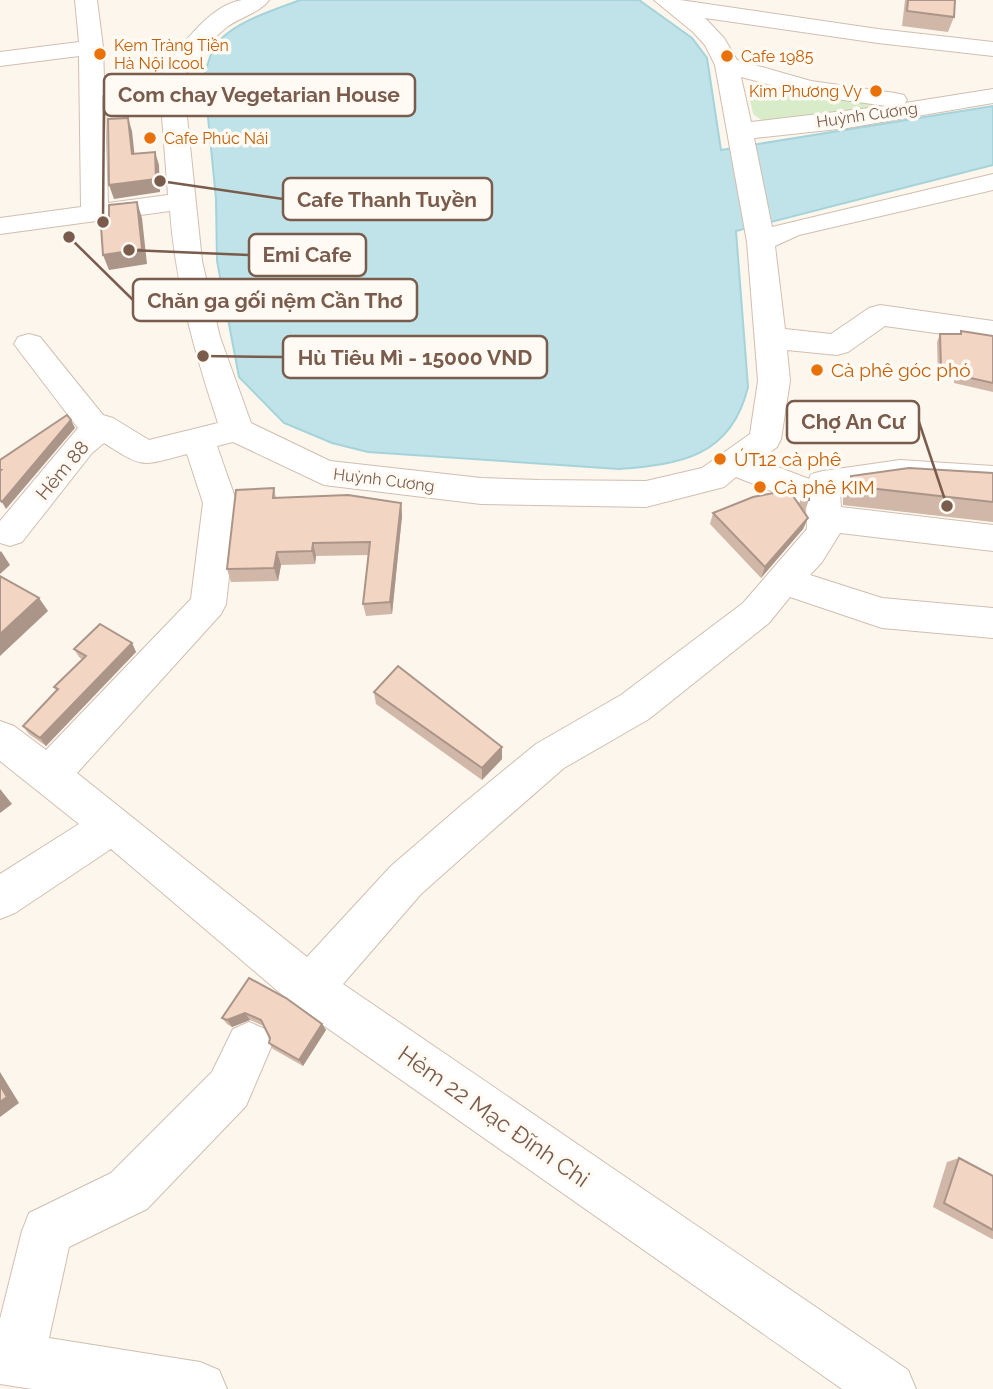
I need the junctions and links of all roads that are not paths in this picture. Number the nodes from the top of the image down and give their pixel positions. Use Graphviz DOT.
graph roads {
  1 [pos="86,0"];
  2 [pos="258,0"];
  3 [pos="670,3"];
  4 [pos="802,11"];
  5 [pos="91,47"];
  6 [pos="993,48"];
  7 [pos="0,59"];
  8 [pos="727,65"];
  9 [pos="993,96"];
  10 [pos="939,104"];
  11 [pos="742,138"];
  12 [pos="991,184"];
  13 [pos="182,201"];
  14 [pos="95,215"];
  15 [pos="0,226"];
  16 [pos="760,236"];
  17 [pos="993,331"];
  18 [pos="771,338"];
  19 [pos="29,344"];
  20 [pos="97,430"];
  21 [pos="236,430"];
  22 [pos="199,440"];
  23 [pos="733,463"];
  24 [pos="993,478"];
  25 [pos="823,507"];
  26 [pos="3,534"];
  27 [pos="993,538"];
  28 [pos="783,580"];
  29 [pos="993,623"];
  30 [pos="0,738"];
  31 [pos="48,776"];
  32 [pos="113,825"];
  33 [pos="0,898"];
  34 [pos="309,988"];
  35 [pos="248,1045"];
  36 [pos="8,1358"];
  37 [pos="187,1388"];
  38 [pos="889,1389"];
  1 -- 5 [label="street"];
  2 -- 13 [label="street"];
  3 -- 4 [label="street"];
  3 -- 8 [label="street, Huỳnh Cương"];
  4 -- 6 [label="street"];
  5 -- 7 [label="street"];
  5 -- 14 [label="street"];
  8 -- 10 [label="street"];
  8 -- 11 [label="street, Huỳnh Cương"];
  9 -- 10 [label="street, Huỳnh Cương"];
  10 -- 11 [label="street, Huỳnh Cương"];
  11 -- 16 [label="street, Huỳnh Cương"];
  12 -- 16 [label="street"];
  13 -- 14 [label="street"];
  13 -- 21 [label="street"];
  14 -- 15 [label="street"];
  16 -- 18 [label="street, Huỳnh Cương"];
  17 -- 18 [label="street"];
  18 -- 23 [label="street, Huỳnh Cương"];
  19 -- 20 [label="street"];
  20 -- 22 [label="street, Hẻm 88"];
  20 -- 26 [label="street, Hẻm 88"];
  21 -- 22 [label="street"];
  21 -- 23 [label="street, Huỳnh Cương"];
  22 -- 31 [label="street"];
  23 -- 25 [label="street"];
  24 -- 25 [label="street"];
  25 -- 27 [label="street"];
  25 -- 28 [label="street"];
  28 -- 29 [label="street"];
  28 -- 34 [label="street"];
  30 -- 31 [label="street, Hẻm 22 Mạc Đĩnh Chi"];
  31 -- 32 [label="street, Hẻm 22 Mạc Đĩnh Chi"];
  32 -- 33 [label="street"];
  32 -- 34 [label="street, Hẻm 22 Mạc Đĩnh Chi"];
  34 -- 38 [label="street, Hẻm 22 Mạc Đĩnh Chi"];
  35 -- 36 [label="street"];
  36 -- 37 [label="street"];
}
